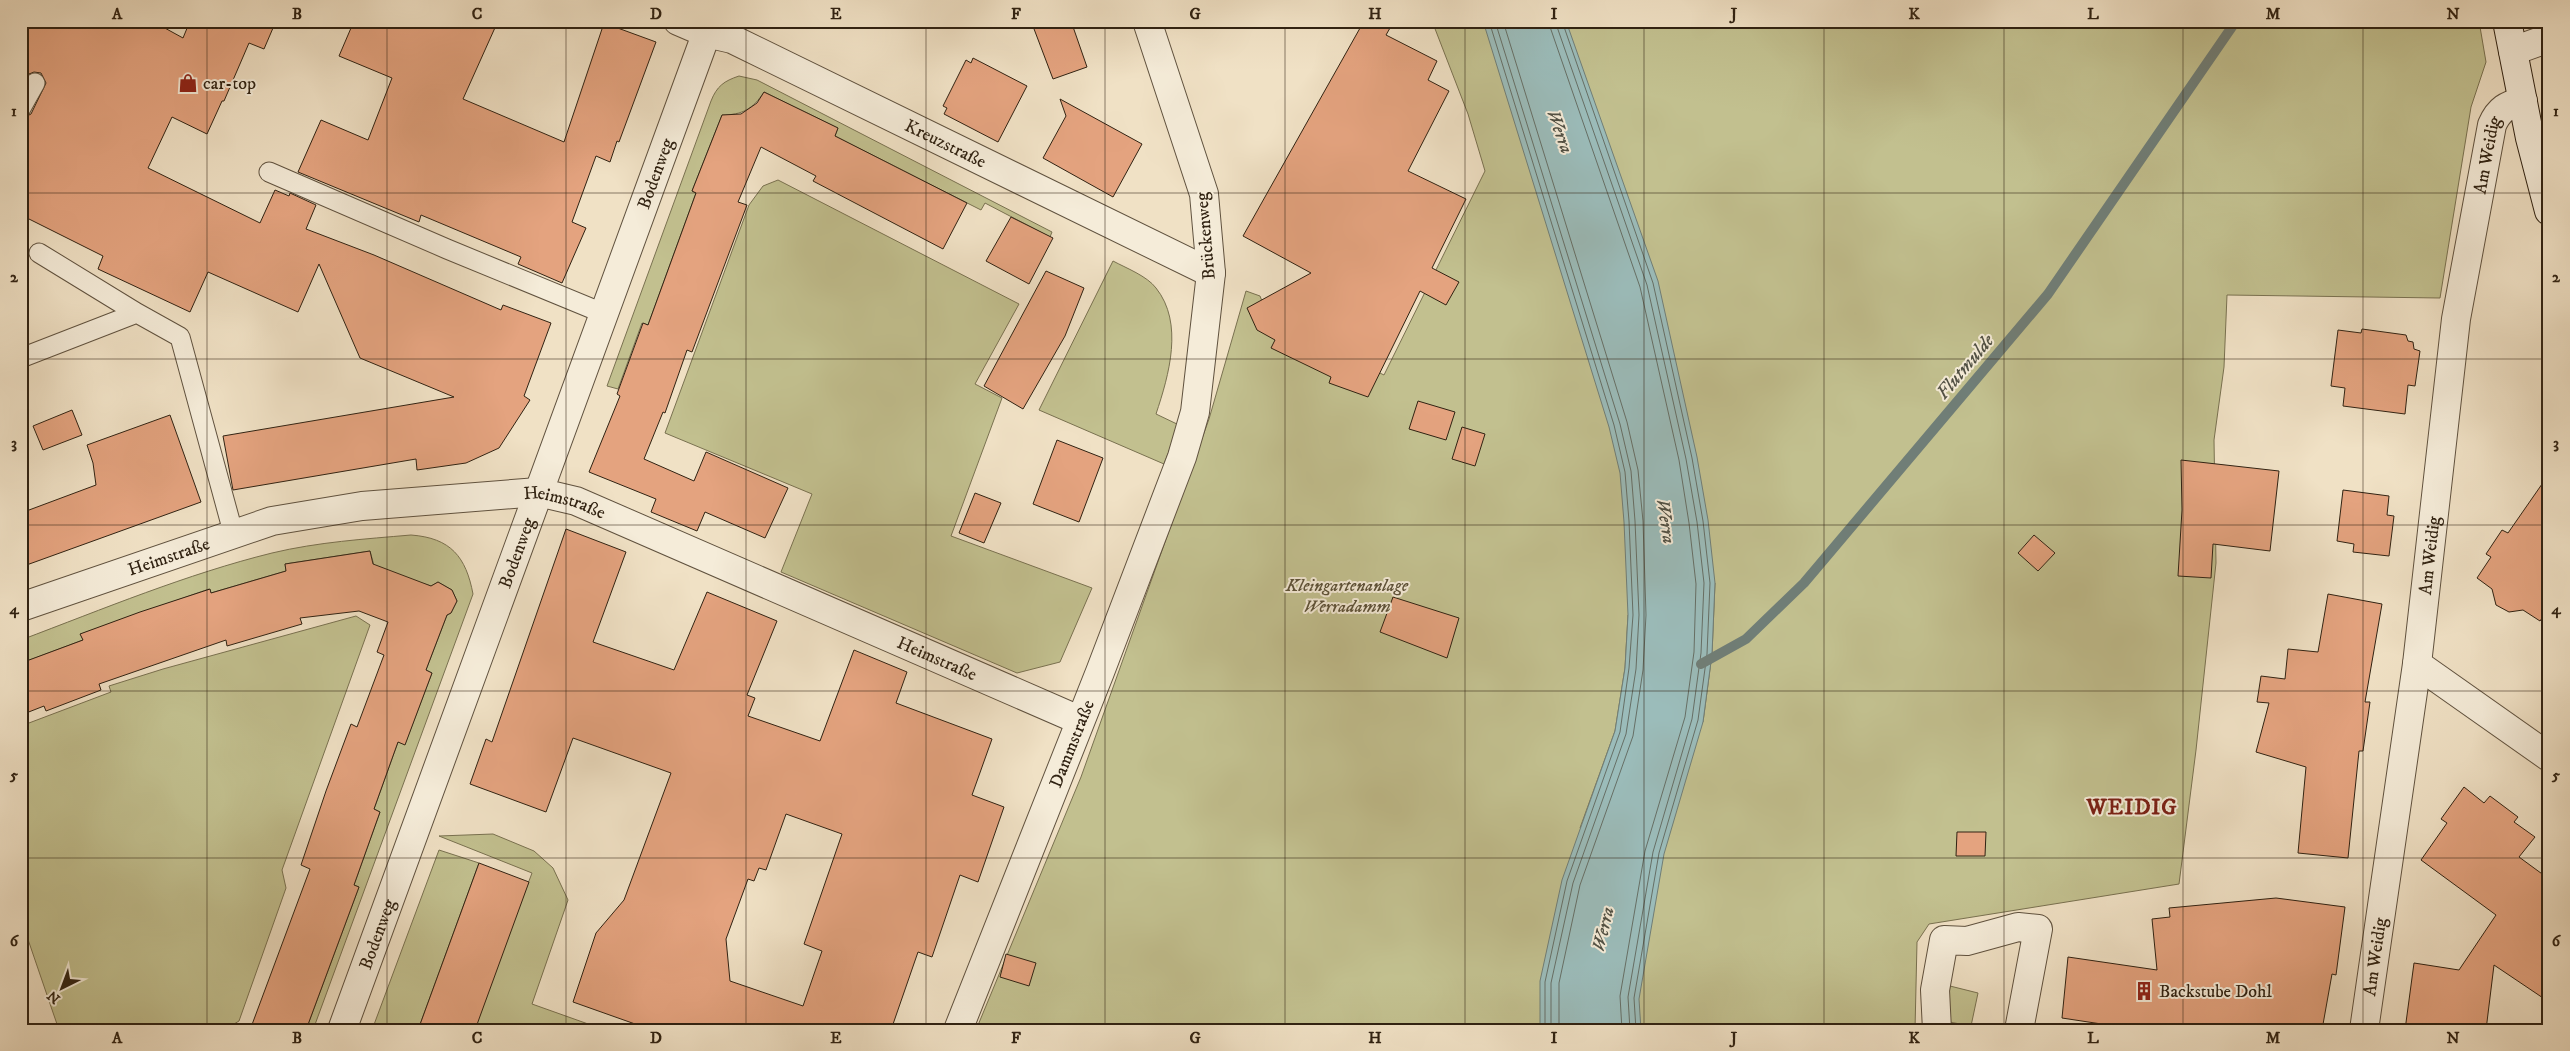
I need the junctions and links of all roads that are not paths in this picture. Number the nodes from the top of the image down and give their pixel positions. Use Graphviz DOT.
graph roads {
  1 [pos="678,21"];
  2 [pos="1147,21"];
  3 [pos="2508,21"];
  4 [pos="708,27"];
  5 [pos="2549,38"];
  6 [pos="2513,51"];
  7 [pos="35,83"];
  8 [pos="2523,101"];
  9 [pos="21,108"];
  10 [pos="269,172"];
  11 [pos="2549,211"];
  12 [pos="39,253"];
  13 [pos="1211,273"];
  14 [pos="138,313"];
  15 [pos="605,314"];
  16 [pos="21,358"];
  17 [pos="1182,457"];
  18 [pos="538,492"];
  19 [pos="233,532"];
  20 [pos="21,608"];
  21 [pos="2417,664"];
  22 [pos="1080,720"];
  23 [pos="2549,757"];
  24 [pos="342,1030"];
  25 [pos="958,1030"];
  26 [pos="1937,1030"];
  27 [pos="2019,1030"];
  28 [pos="2364,1030"];
  1 -- 4 [label="street, Kreuzstraße"];
  2 -- 13 [label="street, Brückenweg"];
  3 -- 6 [label="street"];
  4 -- 13 [label="street, Kreuzstraße"];
  4 -- 15 [label="street, Bodenweg"];
  5 -- 6 [label="street"];
  6 -- 8 [label="street"];
  7 -- 9 [label="lane"];
  8 -- 11 [label="street"];
  8 -- 21 [label="street, Am Weidig"];
  10 -- 15 [label="lane"];
  12 -- 14 [label="lane"];
  13 -- 17 [label="street, Brückenweg"];
  14 -- 16 [label="lane"];
  14 -- 19 [label="lane"];
  15 -- 18 [label="street, Bodenweg"];
  17 -- 22 [label="street, Dammstraße"];
  18 -- 19 [label="street, Heimstraße"];
  18 -- 22 [label="street, Heimstraße"];
  18 -- 24 [label="street, Bodenweg"];
  19 -- 20 [label="street, Heimstraße"];
  21 -- 23 [label="street"];
  21 -- 28 [label="street, Am Weidig"];
  22 -- 25 [label="street, Dammstraße"];
  26 -- 27 [label="street"];
}
